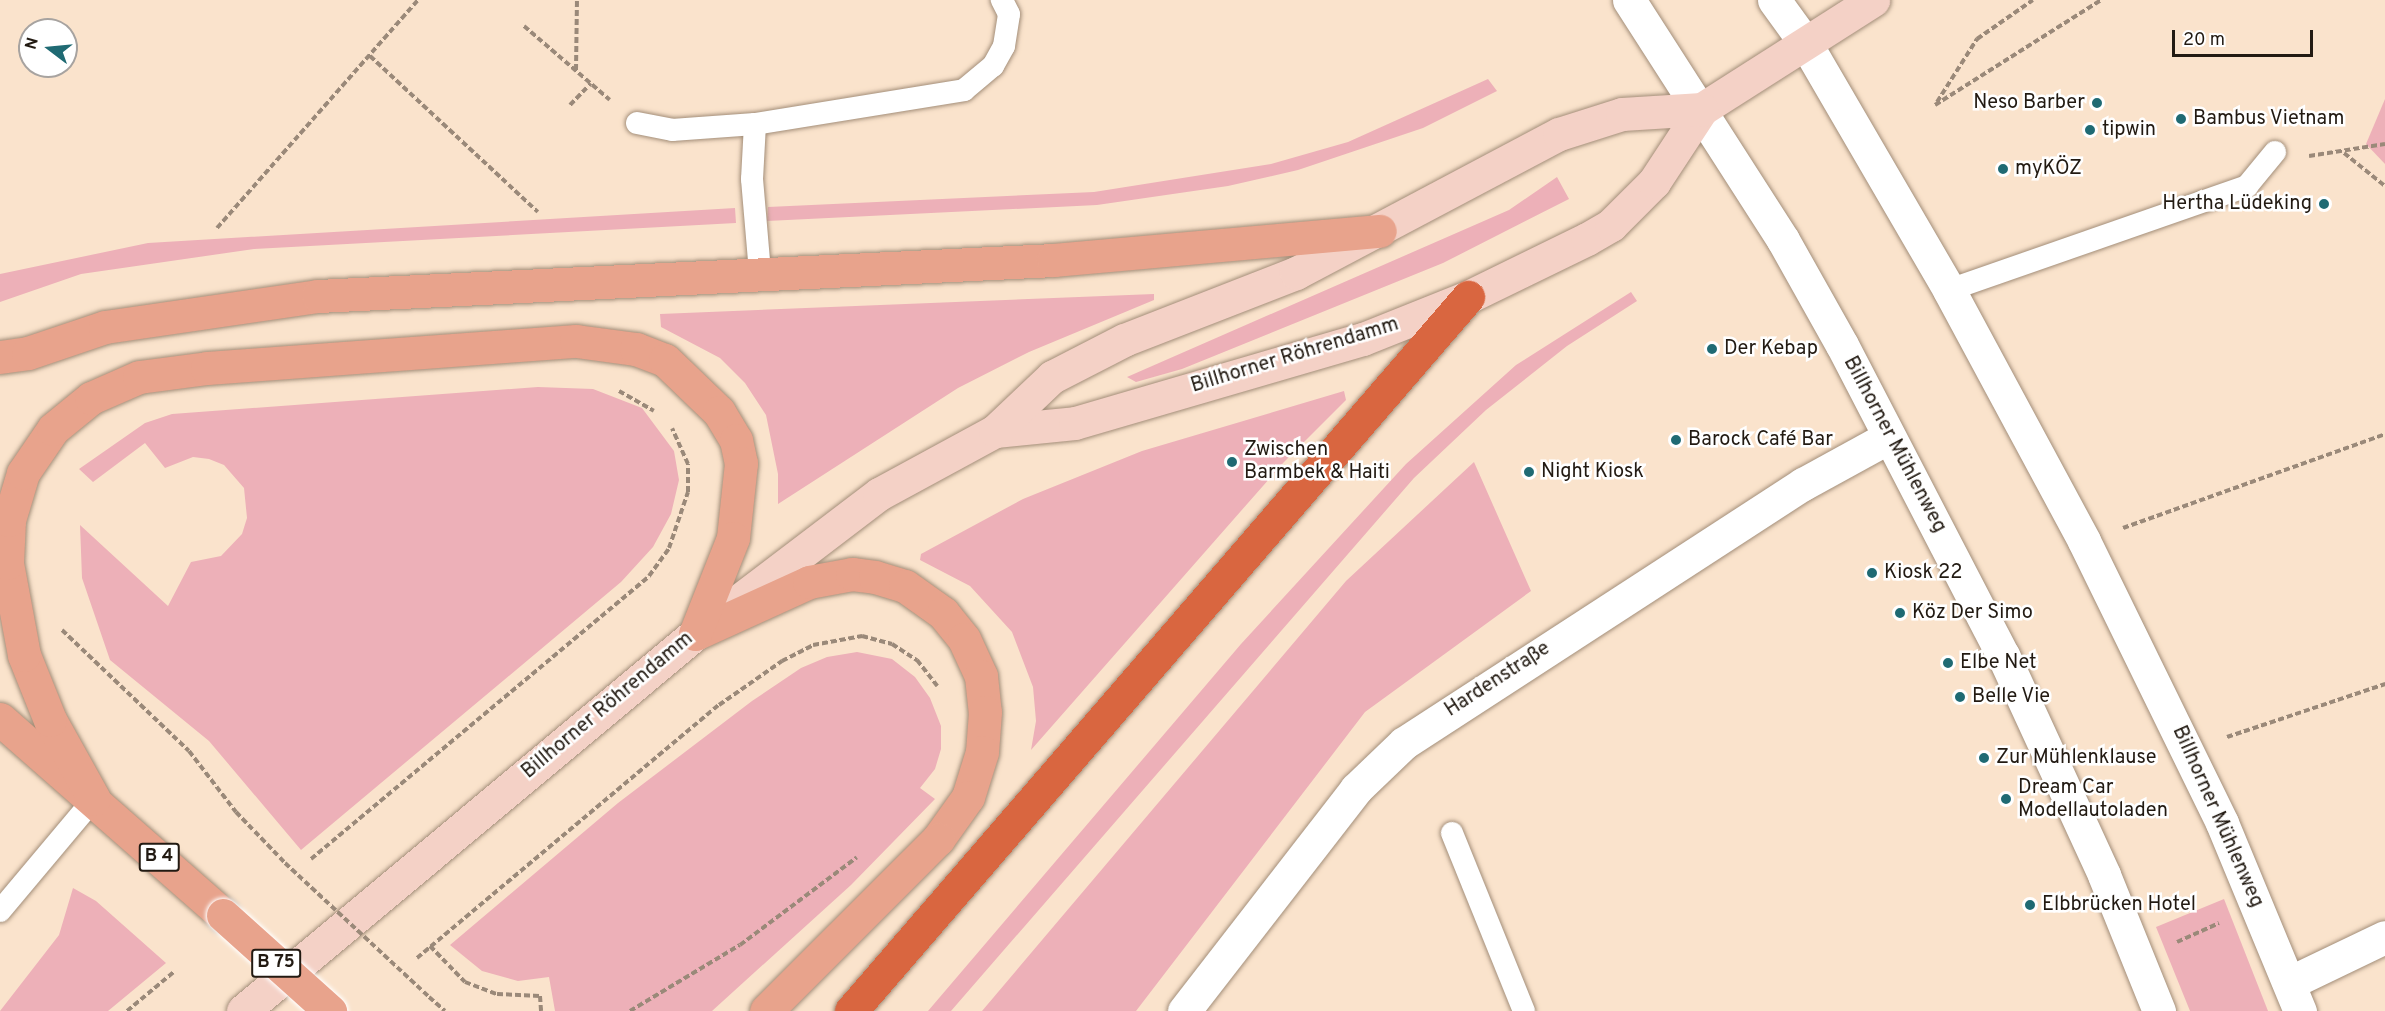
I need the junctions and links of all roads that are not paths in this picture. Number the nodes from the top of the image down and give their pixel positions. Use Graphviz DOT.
graph roads {
  1 [pos="1002,0"];
  2 [pos="1629,0"];
  3 [pos="1774,0"];
  4 [pos="1873,0"];
  5 [pos="1806,44"];
  6 [pos="1702,109"];
  7 [pos="637,123"];
  8 [pos="754,124"];
  9 [pos="2275,152"];
  10 [pos="1380,231"];
  11 [pos="759,272"];
  12 [pos="1949,290"];
  13 [pos="1468,297"];
  14 [pos="14,355"];
  15 [pos="0,380"];
  16 [pos="995,431"];
  17 [pos="1889,437"];
  18 [pos="695,634"];
  19 [pos="0,719"];
  20 [pos="94,799"];
  21 [pos="1452,833"];
  22 [pos="0,911"];
  23 [pos="223,915"];
  24 [pos="2385,937"];
  25 [pos="2295,997"];
  26 [pos="243,1011"];
  27 [pos="330,1011"];
  28 [pos="766,1011"];
  29 [pos="850,1011"];
  30 [pos="1184,1011"];
  31 [pos="1524,1011"];
  32 [pos="2159,1011"];
  1 -- 8 [label="lane"];
  2 -- 6 [label="street, Billhorner Mühlenweg"];
  3 -- 5 [label="street, Billhorner Mühlenweg"];
  4 -- 5 [label="street, Billhorner Röhrendamm"];
  5 -- 6 [label="street, Billhorner Röhrendamm"];
  5 -- 12 [label="street, Billhorner Mühlenweg"];
  6 -- 10 [label="street, Billhorner Röhrendamm"];
  6 -- 13 [label="street, Billhorner Röhrendamm"];
  6 -- 17 [label="street, Billhorner Mühlenweg"];
  7 -- 8 [label="lane"];
  8 -- 11 [label="lane"];
  9 -- 12 [label="lane"];
  10 -- 11 [label="main road"];
  10 -- 16 [label="street, Billhorner Röhrendamm"];
  11 -- 14 [label="main road"];
  12 -- 25 [label="street, Billhorner Mühlenweg"];
  13 -- 16 [label="street, Billhorner Röhrendamm"];
  13 -- 29 [label="highway"];
  14 -- 15 [label="main road"];
  16 -- 18 [label="street, Billhorner Röhrendamm"];
  17 -- 30 [label="street, Hardenstraße"];
  17 -- 32 [label="street, Billhorner Mühlenweg"];
  18 -- 20 [label="main road"];
  18 -- 26 [label="street, Billhorner Röhrendamm"];
  18 -- 28 [label="main road"];
  19 -- 20 [label="main road, B 4"];
  20 -- 22 [label="lane"];
  20 -- 23 [label="main road, B 4"];
  21 -- 31 [label="lane"];
  23 -- 27 [label="main road, B 75, bridge"];
  24 -- 25 [label="street"];
}
